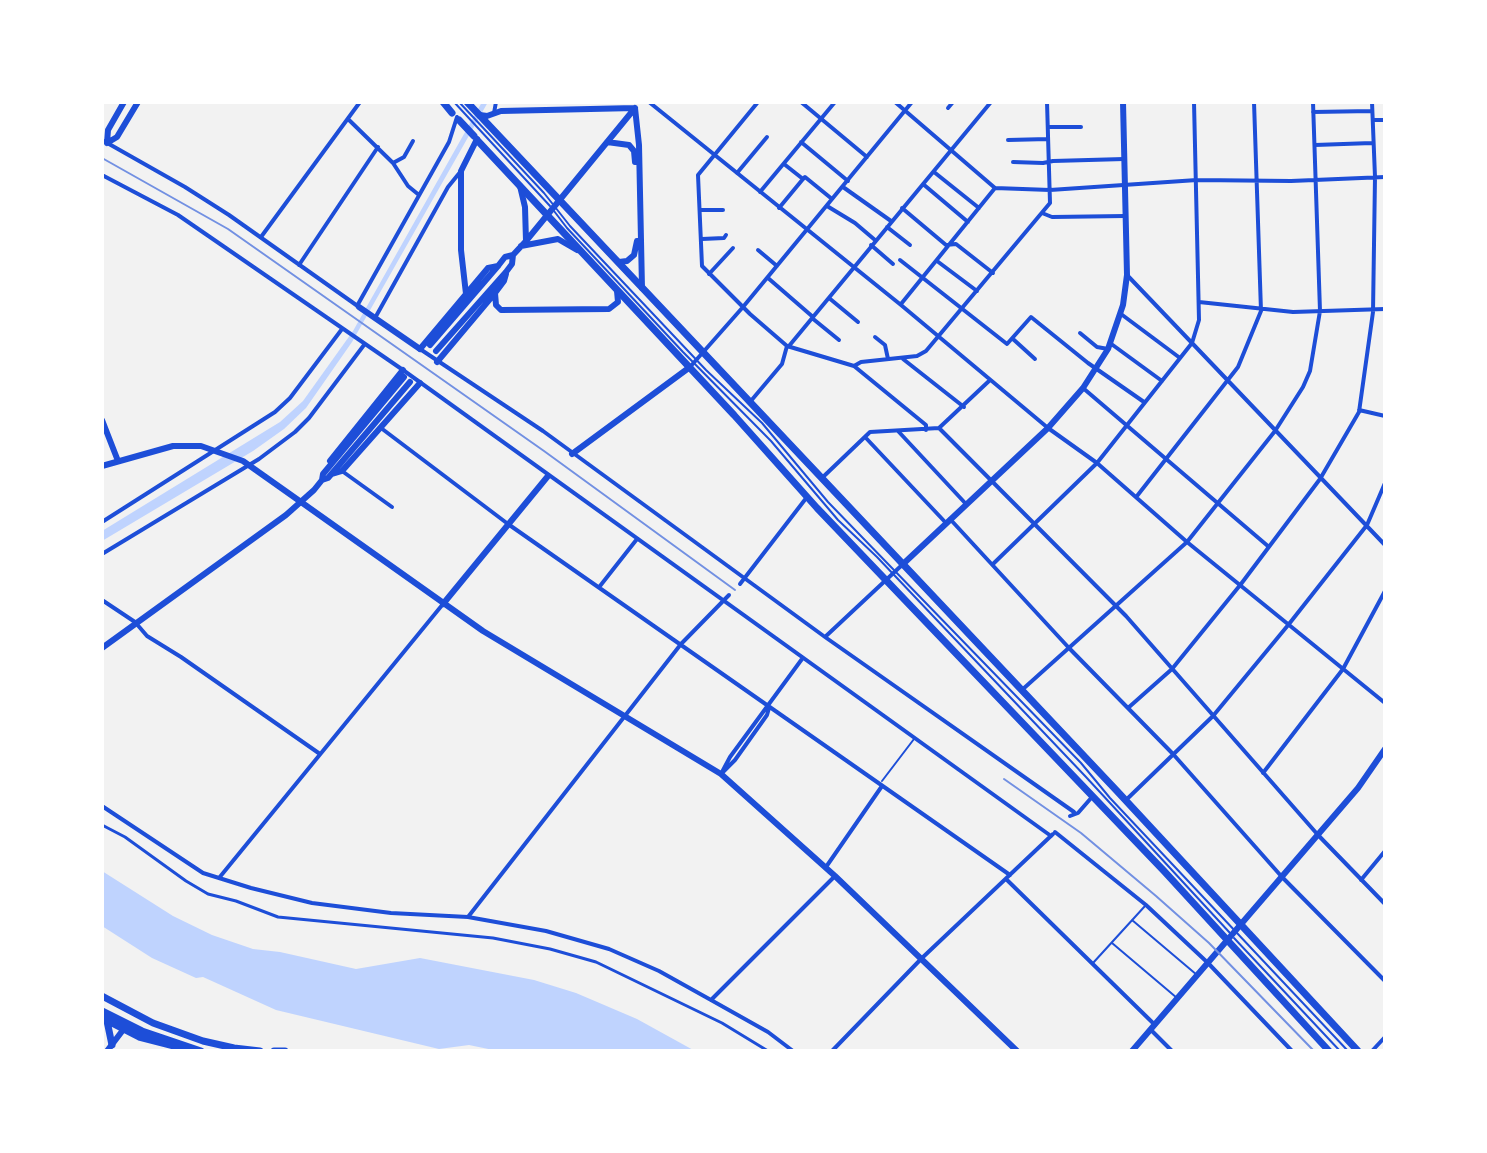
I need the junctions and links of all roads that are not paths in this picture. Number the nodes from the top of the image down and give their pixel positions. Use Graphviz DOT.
graph roads {
  1 [pos="124,102"];
  2 [pos="138,102"];
  3 [pos="360,102"];
  4 [pos="443,102"];
  5 [pos="454,102"];
  6 [pos="459,102"];
  7 [pos="496,102"];
  8 [pos="641,102"];
  9 [pos="649,102"];
  10 [pos="758,102"];
  11 [pos="801,102"];
  12 [pos="835,102"];
  13 [pos="895,102"];
  14 [pos="912,102"];
  15 [pos="953,102"];
  16 [pos="991,102"];
  17 [pos="1047,102"];
  18 [pos="1123,102"];
  19 [pos="1194,102"];
  20 [pos="1263,102"];
  21 [pos="1313,102"];
  22 [pos="1372,102"];
  23 [pos="1254,103"];
  24 [pos="635,108"];
  25 [pos="948,108"];
  26 [pos="463,109"];
  27 [pos="905,110"];
  28 [pos="1372,111"];
  29 [pos="1313,112"];
  30 [pos="494,113"];
  31 [pos="479,114"];
  32 [pos="348,119"];
  33 [pos="821,119"];
  34 [pos="1373,120"];
  35 [pos="1385,120"];
  36 [pos="1048,127"];
  37 [pos="1081,127"];
  38 [pos="479,131"];
  39 [pos="767,137"];
  40 [pos="1048,139"];
  41 [pos="1008,140"];
  42 [pos="104,141"];
  43 [pos="413,141"];
  44 [pos="607,142"];
  45 [pos="801,142"];
  46 [pos="1372,143"];
  47 [pos="1315,145"];
  48 [pos="378,147"];
  49 [pos="952,150"];
  50 [pos="715,154"];
  51 [pos="867,157"];
  52 [pos="1124,159"];
  53 [pos="1013,162"];
  54 [pos="1049,162"];
  55 [pos="393,163"];
  56 [pos="784,164"];
  57 [pos="461,171"];
  58 [pos="934,171"];
  59 [pos="737,173"];
  60 [pos="102,175"];
  61 [pos="1375,177"];
  62 [pos="1385,177"];
  63 [pos="803,179"];
  64 [pos="1316,179"];
  65 [pos="1197,180"];
  66 [pos="1258,180"];
  67 [pos="848,181"];
  68 [pos="923,184"];
  69 [pos="1125,184"];
  70 [pos="520,186"];
  71 [pos="843,187"];
  72 [pos="995,188"];
  73 [pos="1050,190"];
  74 [pos="760,192"];
  75 [pos="419,195"];
  76 [pos="832,199"];
  77 [pos="827,206"];
  78 [pos="553,208"];
  79 [pos="779,208"];
  80 [pos="902,208"];
  81 [pos="979,208"];
  82 [pos="700,210"];
  83 [pos="723,210"];
  84 [pos="1042,213"];
  85 [pos="1125,216"];
  86 [pos="968,222"];
  87 [pos="889,224"];
  88 [pos="807,231"];
  89 [pos="726,235"];
  90 [pos="261,237"];
  91 [pos="701,239"];
  92 [pos="873,243"];
  93 [pos="523,244"];
  94 [pos="910,245"];
  95 [pos="950,245"];
  96 [pos="733,248"];
  97 [pos="758,250"];
  98 [pos="581,252"];
  99 [pos="513,255"];
  100 [pos="900,260"];
  101 [pos="937,261"];
  102 [pos="619,262"];
  103 [pos="893,264"];
  104 [pos="299,265"];
  105 [pos="498,266"];
  106 [pos="777,266"];
  107 [pos="853,267"];
  108 [pos="506,272"];
  109 [pos="993,273"];
  110 [pos="709,274"];
  111 [pos="1127,275"];
  112 [pos="768,278"];
  113 [pos="922,278"];
  114 [pos="642,288"];
  115 [pos="617,291"];
  116 [pos="977,291"];
  117 [pos="495,293"];
  118 [pos="466,294"];
  119 [pos="829,298"];
  120 [pos="1199,302"];
  121 [pos="901,305"];
  122 [pos="358,306"];
  123 [pos="743,307"];
  124 [pos="962,309"];
  125 [pos="1385,309"];
  126 [pos="1373,310"];
  127 [pos="1261,311"];
  128 [pos="1320,311"];
  129 [pos="1120,313"];
  130 [pos="373,317"];
  131 [pos="812,318"];
  132 [pos="858,322"];
  133 [pos="343,330"];
  134 [pos="1080,333"];
  135 [pos="875,337"];
  136 [pos="938,337"];
  137 [pos="1012,339"];
  138 [pos="839,340"];
  139 [pos="1192,343"];
  140 [pos="364,345"];
  141 [pos="430,345"];
  142 [pos="788,346"];
  143 [pos="1109,346"];
  144 [pos="420,349"];
  145 [pos="436,351"];
  146 [pos="902,358"];
  147 [pos="1180,358"];
  148 [pos="888,359"];
  149 [pos="1035,359"];
  150 [pos="696,361"];
  151 [pos="437,362"];
  152 [pos="854,366"];
  153 [pos="1097,369"];
  154 [pos="405,376"];
  155 [pos="990,381"];
  156 [pos="1162,381"];
  157 [pos="1228,381"];
  158 [pos="420,383"];
  159 [pos="1083,388"];
  160 [pos="750,402"];
  161 [pos="1145,403"];
  162 [pos="964,407"];
  163 [pos="1359,410"];
  164 [pos="1385,416"];
  165 [pos="102,420"];
  166 [pos="1128,424"];
  167 [pos="381,428"];
  168 [pos="939,428"];
  169 [pos="1048,428"];
  170 [pos="926,430"];
  171 [pos="898,431"];
  172 [pos="1275,431"];
  173 [pos="865,436"];
  174 [pos="218,450"];
  175 [pos="572,454"];
  176 [pos="118,461"];
  177 [pos="1166,461"];
  178 [pos="1097,463"];
  179 [pos="250,465"];
  180 [pos="102,466"];
  181 [pos="330,470"];
  182 [pos="342,471"];
  183 [pos="548,476"];
  184 [pos="822,479"];
  185 [pos="1320,479"];
  186 [pos="990,482"];
  187 [pos="1385,483"];
  188 [pos="1137,496"];
  189 [pos="807,497"];
  190 [pos="301,502"];
  191 [pos="966,504"];
  192 [pos="1216,504"];
  193 [pos="392,507"];
  194 [pos="948,521"];
  195 [pos="102,522"];
  196 [pos="508,524"];
  197 [pos="1034,525"];
  198 [pos="1367,525"];
  199 [pos="637,539"];
  200 [pos="1187,542"];
  201 [pos="1385,545"];
  202 [pos="1269,547"];
  203 [pos="102,554"];
  204 [pos="993,564"];
  205 [pos="902,565"];
  206 [pos="891,575"];
  207 [pos="746,578"];
  208 [pos="740,584"];
  209 [pos="1241,584"];
  210 [pos="600,586"];
  211 [pos="1385,591"];
  212 [pos="729,595"];
  213 [pos="102,600"];
  214 [pos="723,601"];
  215 [pos="443,604"];
  216 [pos="1116,607"];
  217 [pos="135,622"];
  218 [pos="1289,624"];
  219 [pos="825,637"];
  220 [pos="681,644"];
  221 [pos="102,648"];
  222 [pos="1069,648"];
  223 [pos="802,659"];
  224 [pos="1172,669"];
  225 [pos="1343,669"];
  226 [pos="1021,691"];
  227 [pos="1385,703"];
  228 [pos="770,706"];
  229 [pos="1128,708"];
  230 [pos="1213,716"];
  231 [pos="626,717"];
  232 [pos="915,738"];
  233 [pos="1385,749"];
  234 [pos="320,754"];
  235 [pos="1173,754"];
  236 [pos="1263,773"];
  237 [pos="721,774"];
  238 [pos="881,785"];
  239 [pos="1092,797"];
  240 [pos="1126,800"];
  241 [pos="102,806"];
  242 [pos="102,825"];
  243 [pos="1054,833"];
  244 [pos="1318,835"];
  245 [pos="1385,851"];
  246 [pos="826,867"];
  247 [pos="835,876"];
  248 [pos="1008,877"];
  249 [pos="1282,877"];
  250 [pos="219,878"];
  251 [pos="1361,880"];
  252 [pos="1385,904"];
  253 [pos="1146,905"];
  254 [pos="468,917"];
  255 [pos="1132,920"];
  256 [pos="1234,933"];
  257 [pos="1112,943"];
  258 [pos="922,958"];
  259 [pos="1093,963"];
  260 [pos="1208,963"];
  261 [pos="1197,975"];
  262 [pos="1385,981"];
  263 [pos="102,996"];
  264 [pos="1178,999"];
  265 [pos="711,1000"];
  266 [pos="102,1011"];
  267 [pos="104,1019"];
  268 [pos="1153,1028"];
  269 [pos="123,1030"];
  270 [pos="1385,1037"];
  271 [pos="109,1048"];
  272 [pos="200,1051"];
  273 [pos="260,1051"];
  274 [pos="274,1051"];
  275 [pos="285,1051"];
  276 [pos="768,1051"];
  277 [pos="793,1051"];
  278 [pos="832,1051"];
  279 [pos="1017,1051"];
  280 [pos="1132,1051"];
  281 [pos="1172,1051"];
  282 [pos="1292,1051"];
  283 [pos="1329,1051"];
  284 [pos="1340,1051"];
  285 [pos="1348,1051"];
  286 [pos="1358,1051"];
  287 [pos="1372,1051"];
  1 -- 42 [label="main road"];
  2 -- 42 [label="main road"];
  3 -- 32 [label="street"];
  4 -- 26 [label="main road"];
  5 -- 26 [label="lane"];
  6 -- 26 [label="lane"];
  7 -- 30 [label="street"];
  8 -- 24 [label="main road"];
  9 -- 50 [label="street"];
  10 -- 50 [label="street"];
  11 -- 33 [label="street"];
  12 -- 33 [label="street"];
  13 -- 27 [label="street"];
  14 -- 27 [label="street"];
  15 -- 25 [label="street"];
  16 -- 49 [label="street"];
  17 -- 36 [label="street"];
  18 -- 52 [label="main road"];
  19 -- 65 [label="street"];
  20 -- 23 [label="street"];
  21 -- 29 [label="street"];
  22 -- 28 [label="street"];
  23 -- 66 [label="street"];
  24 -- 30 [label="main road"];
  24 -- 44 [label="main road"];
  24 -- 114 [label="main road"];
  26 -- 31 [label="main road"];
  26 -- 38 [label="main road"];
  26 -- 75 [label="street"];
  27 -- 49 [label="street"];
  27 -- 51 [label="street"];
  28 -- 29 [label="street"];
  28 -- 34 [label="street"];
  29 -- 47 [label="street"];
  30 -- 31 [label="main road"];
  31 -- 38 [label="main road"];
  32 -- 48 [label="street"];
  32 -- 90 [label="street"];
  33 -- 45 [label="street"];
  33 -- 51 [label="street"];
  34 -- 35 [label="street"];
  34 -- 46 [label="street"];
  36 -- 37 [label="street"];
  36 -- 40 [label="street"];
  38 -- 57 [label="main road"];
  38 -- 70 [label="main road"];
  38 -- 78 [label="main road"];
  39 -- 59 [label="street"];
  40 -- 41 [label="street"];
  40 -- 54 [label="street"];
  42 -- 90 [label="street"];
  43 -- 55 [label="street"];
  44 -- 78 [label="main road"];
  44 -- 102 [label="main road"];
  45 -- 56 [label="street"];
  45 -- 67 [label="street"];
  46 -- 47 [label="street"];
  46 -- 61 [label="street"];
  47 -- 64 [label="street"];
  48 -- 55 [label="street"];
  48 -- 104 [label="street"];
  49 -- 58 [label="street"];
  49 -- 72 [label="street"];
  50 -- 59 [label="street"];
  50 -- 82 [label="street"];
  51 -- 67 [label="street"];
  52 -- 54 [label="street"];
  52 -- 69 [label="main road"];
  53 -- 54 [label="street"];
  54 -- 73 [label="street"];
  55 -- 75 [label="street"];
  56 -- 63 [label="street"];
  56 -- 74 [label="street"];
  57 -- 118 [label="main road"];
  57 -- 130 [label="street"];
  58 -- 68 [label="street"];
  58 -- 81 [label="street"];
  59 -- 74 [label="street"];
  60 -- 133 [label="street"];
  61 -- 62 [label="street"];
  61 -- 64 [label="street"];
  61 -- 126 [label="street"];
  63 -- 76 [label="street"];
  63 -- 79 [label="street"];
  64 -- 66 [label="street"];
  64 -- 128 [label="street"];
  65 -- 66 [label="street"];
  65 -- 69 [label="street"];
  65 -- 120 [label="street"];
  66 -- 127 [label="street"];
  67 -- 71 [label="street"];
  68 -- 80 [label="street"];
  68 -- 86 [label="street"];
  69 -- 73 [label="street"];
  69 -- 85 [label="main road"];
  70 -- 78 [label="main road"];
  70 -- 93 [label="main road"];
  71 -- 76 [label="street"];
  71 -- 87 [label="street"];
  72 -- 73 [label="street"];
  72 -- 81 [label="street"];
  73 -- 84 [label="street"];
  74 -- 79 [label="street"];
  75 -- 122 [label="street"];
  76 -- 77 [label="street"];
  77 -- 88 [label="street"];
  77 -- 92 [label="street"];
  78 -- 93 [label="main road"];
  78 -- 98 [label="main road"];
  78 -- 102 [label="main road"];
  78 -- 150 [label="lane"];
  79 -- 88 [label="street"];
  80 -- 87 [label="street"];
  80 -- 95 [label="street"];
  81 -- 86 [label="street"];
  82 -- 83 [label="street"];
  82 -- 91 [label="street"];
  84 -- 85 [label="street"];
  84 -- 109 [label="street"];
  85 -- 111 [label="main road"];
  86 -- 95 [label="street"];
  87 -- 92 [label="street"];
  87 -- 94 [label="street"];
  88 -- 106 [label="street"];
  88 -- 107 [label="street"];
  89 -- 91 [label="street"];
  90 -- 104 [label="street"];
  91 -- 110 [label="street"];
  92 -- 103 [label="street"];
  92 -- 107 [label="street"];
  93 -- 98 [label="main road"];
  93 -- 99 [label="main road"];
  95 -- 101 [label="street"];
  95 -- 109 [label="street"];
  96 -- 110 [label="street"];
  97 -- 106 [label="street"];
  98 -- 115 [label="main road"];
  99 -- 105 [label="main road"];
  99 -- 108 [label="main road"];
  100 -- 113 [label="street"];
  101 -- 113 [label="street"];
  101 -- 116 [label="street"];
  102 -- 114 [label="main road"];
  104 -- 122 [label="street"];
  105 -- 118 [label="main road"];
  105 -- 141 [label="main road"];
  106 -- 112 [label="street"];
  107 -- 119 [label="street"];
  107 -- 121 [label="street"];
  108 -- 117 [label="main road"];
  108 -- 145 [label="main road"];
  109 -- 116 [label="street"];
  110 -- 123 [label="street"];
  111 -- 129 [label="main road"];
  111 -- 139 [label="street"];
  112 -- 123 [label="street"];
  112 -- 131 [label="street"];
  113 -- 121 [label="street"];
  113 -- 124 [label="street"];
  114 -- 150 [label="main road"];
  115 -- 117 [label="main road"];
  115 -- 150 [label="main road"];
  116 -- 124 [label="street"];
  117 -- 151 [label="main road"];
  118 -- 144 [label="main road"];
  119 -- 131 [label="street"];
  119 -- 132 [label="street"];
  120 -- 127 [label="street"];
  120 -- 139 [label="street"];
  121 -- 136 [label="street"];
  122 -- 130 [label="main road"];
  123 -- 142 [label="street"];
  123 -- 150 [label="street"];
  124 -- 136 [label="street"];
  124 -- 137 [label="street"];
  125 -- 126 [label="street"];
  126 -- 128 [label="street"];
  126 -- 163 [label="street"];
  127 -- 128 [label="street"];
  127 -- 157 [label="street"];
  128 -- 172 [label="street"];
  129 -- 143 [label="main road"];
  129 -- 147 [label="street"];
  130 -- 144 [label="main road"];
  131 -- 138 [label="street"];
  131 -- 142 [label="street"];
  133 -- 140 [label="street"];
  133 -- 174 [label="street"];
  134 -- 143 [label="street"];
  135 -- 148 [label="street"];
  136 -- 146 [label="street"];
  136 -- 155 [label="street"];
  137 -- 149 [label="street"];
  137 -- 153 [label="street"];
  139 -- 147 [label="street"];
  139 -- 157 [label="street"];
  140 -- 154 [label="street"];
  140 -- 179 [label="street"];
  142 -- 152 [label="street"];
  142 -- 160 [label="street"];
  143 -- 153 [label="main road"];
  143 -- 156 [label="street"];
  144 -- 151 [label="street"];
  146 -- 148 [label="street"];
  146 -- 162 [label="street"];
  147 -- 156 [label="street"];
  148 -- 152 [label="street"];
  150 -- 160 [label="main road"];
  150 -- 175 [label="main road"];
  150 -- 189 [label="main road"];
  150 -- 206 [label="lane"];
  151 -- 175 [label="street"];
  152 -- 170 [label="street"];
  153 -- 159 [label="main road"];
  153 -- 161 [label="street"];
  154 -- 158 [label="street"];
  154 -- 181 [label="main road"];
  154 -- 181 [label="main road"];
  155 -- 162 [label="street"];
  155 -- 169 [label="street"];
  156 -- 161 [label="street"];
  157 -- 172 [label="street"];
  157 -- 177 [label="street"];
  158 -- 167 [label="main road"];
  158 -- 183 [label="street"];
  159 -- 166 [label="street"];
  159 -- 169 [label="main road"];
  160 -- 184 [label="main road"];
  161 -- 166 [label="street"];
  162 -- 168 [label="street"];
  163 -- 164 [label="street"];
  163 -- 185 [label="street"];
  165 -- 176 [label="main road"];
  166 -- 177 [label="street"];
  166 -- 178 [label="street"];
  167 -- 182 [label="main road"];
  167 -- 196 [label="street"];
  168 -- 170 [label="street"];
  168 -- 186 [label="street"];
  169 -- 178 [label="street"];
  169 -- 186 [label="main road"];
  170 -- 171 [label="street"];
  171 -- 173 [label="street"];
  171 -- 191 [label="street"];
  172 -- 185 [label="street"];
  172 -- 192 [label="street"];
  173 -- 184 [label="street"];
  173 -- 194 [label="street"];
  174 -- 176 [label="main road"];
  174 -- 179 [label="main road"];
  174 -- 195 [label="street"];
  175 -- 207 [label="street"];
  176 -- 180 [label="main road"];
  177 -- 188 [label="street"];
  177 -- 192 [label="street"];
  178 -- 188 [label="street"];
  178 -- 197 [label="street"];
  179 -- 190 [label="main road"];
  179 -- 203 [label="street"];
  181 -- 182 [label="main road"];
  181 -- 190 [label="main road"];
  182 -- 193 [label="street"];
  183 -- 196 [label="main road"];
  183 -- 199 [label="street"];
  184 -- 205 [label="main road"];
  185 -- 198 [label="street"];
  185 -- 202 [label="street"];
  186 -- 191 [label="main road"];
  186 -- 197 [label="street"];
  187 -- 198 [label="street"];
  188 -- 200 [label="street"];
  189 -- 206 [label="main road"];
  189 -- 207 [label="street"];
  190 -- 215 [label="main road"];
  190 -- 217 [label="main road"];
  191 -- 194 [label="main road"];
  192 -- 200 [label="street"];
  192 -- 202 [label="street"];
  194 -- 204 [label="street"];
  194 -- 205 [label="main road"];
  196 -- 210 [label="street"];
  196 -- 215 [label="main road"];
  197 -- 204 [label="street"];
  197 -- 216 [label="street"];
  198 -- 201 [label="street"];
  198 -- 218 [label="street"];
  199 -- 210 [label="street"];
  199 -- 214 [label="street"];
  200 -- 209 [label="street"];
  200 -- 216 [label="street"];
  202 -- 209 [label="street"];
  204 -- 222 [label="street"];
  205 -- 206 [label="street"];
  205 -- 226 [label="main road"];
  206 -- 219 [label="street"];
  206 -- 239 [label="main road"];
  206 -- 256 [label="lane"];
  207 -- 208 [label="street"];
  207 -- 219 [label="street"];
  209 -- 218 [label="street"];
  209 -- 224 [label="street"];
  210 -- 220 [label="street"];
  211 -- 225 [label="street"];
  212 -- 214 [label="street"];
  213 -- 217 [label="street"];
  214 -- 220 [label="street"];
  214 -- 223 [label="street"];
  215 -- 231 [label="main road"];
  215 -- 234 [label="street"];
  216 -- 222 [label="street"];
  216 -- 224 [label="street"];
  217 -- 221 [label="main road"];
  217 -- 234 [label="street"];
  218 -- 225 [label="street"];
  218 -- 230 [label="street"];
  219 -- 239 [label="street"];
  220 -- 228 [label="street"];
  220 -- 231 [label="street"];
  222 -- 226 [label="street"];
  222 -- 229 [label="street"];
  223 -- 228 [label="street"];
  223 -- 232 [label="street"];
  224 -- 229 [label="street"];
  224 -- 230 [label="street"];
  225 -- 227 [label="street"];
  225 -- 236 [label="street"];
  226 -- 240 [label="main road"];
  228 -- 237 [label="street"];
  228 -- 238 [label="street"];
  229 -- 235 [label="street"];
  230 -- 235 [label="street"];
  230 -- 236 [label="street"];
  231 -- 237 [label="main road"];
  231 -- 254 [label="street"];
  232 -- 238 [label="lane"];
  232 -- 243 [label="street"];
  233 -- 244 [label="main road"];
  234 -- 250 [label="street"];
  235 -- 240 [label="street"];
  235 -- 249 [label="street"];
  236 -- 244 [label="street"];
  237 -- 246 [label="main road"];
  238 -- 246 [label="street"];
  238 -- 248 [label="street"];
  239 -- 256 [label="main road"];
  240 -- 256 [label="main road"];
  241 -- 250 [label="street"];
  242 -- 276 [label="street"];
  243 -- 248 [label="street"];
  243 -- 253 [label="street"];
  244 -- 249 [label="main road"];
  244 -- 251 [label="street"];
  245 -- 251 [label="street"];
  246 -- 247 [label="main road"];
  247 -- 258 [label="main road"];
  247 -- 265 [label="street"];
  248 -- 258 [label="street"];
  248 -- 259 [label="street"];
  249 -- 256 [label="main road"];
  249 -- 262 [label="street"];
  250 -- 254 [label="street"];
  251 -- 252 [label="street"];
  253 -- 255 [label="lane"];
  253 -- 260 [label="street"];
  254 -- 265 [label="street"];
  255 -- 257 [label="lane"];
  255 -- 261 [label="lane"];
  256 -- 260 [label="main road"];
  256 -- 283 [label="main road"];
  256 -- 284 [label="lane"];
  256 -- 285 [label="lane"];
  256 -- 286 [label="main road"];
  257 -- 259 [label="lane"];
  257 -- 264 [label="lane"];
  258 -- 278 [label="street"];
  258 -- 279 [label="main road"];
  259 -- 268 [label="street"];
  260 -- 261 [label="main road"];
  260 -- 282 [label="street"];
  261 -- 264 [label="main road"];
  263 -- 273 [label="main road"];
  264 -- 268 [label="main road"];
  265 -- 277 [label="street"];
  266 -- 272 [label="main road"];
  267 -- 269 [label="main road"];
  267 -- 271 [label="main road"];
  268 -- 280 [label="main road"];
  268 -- 281 [label="street"];
  269 -- 271 [label="main road"];
  269 -- 272 [label="main road"];
  270 -- 287 [label="street"];
  274 -- 275 [label="main road"];
}
